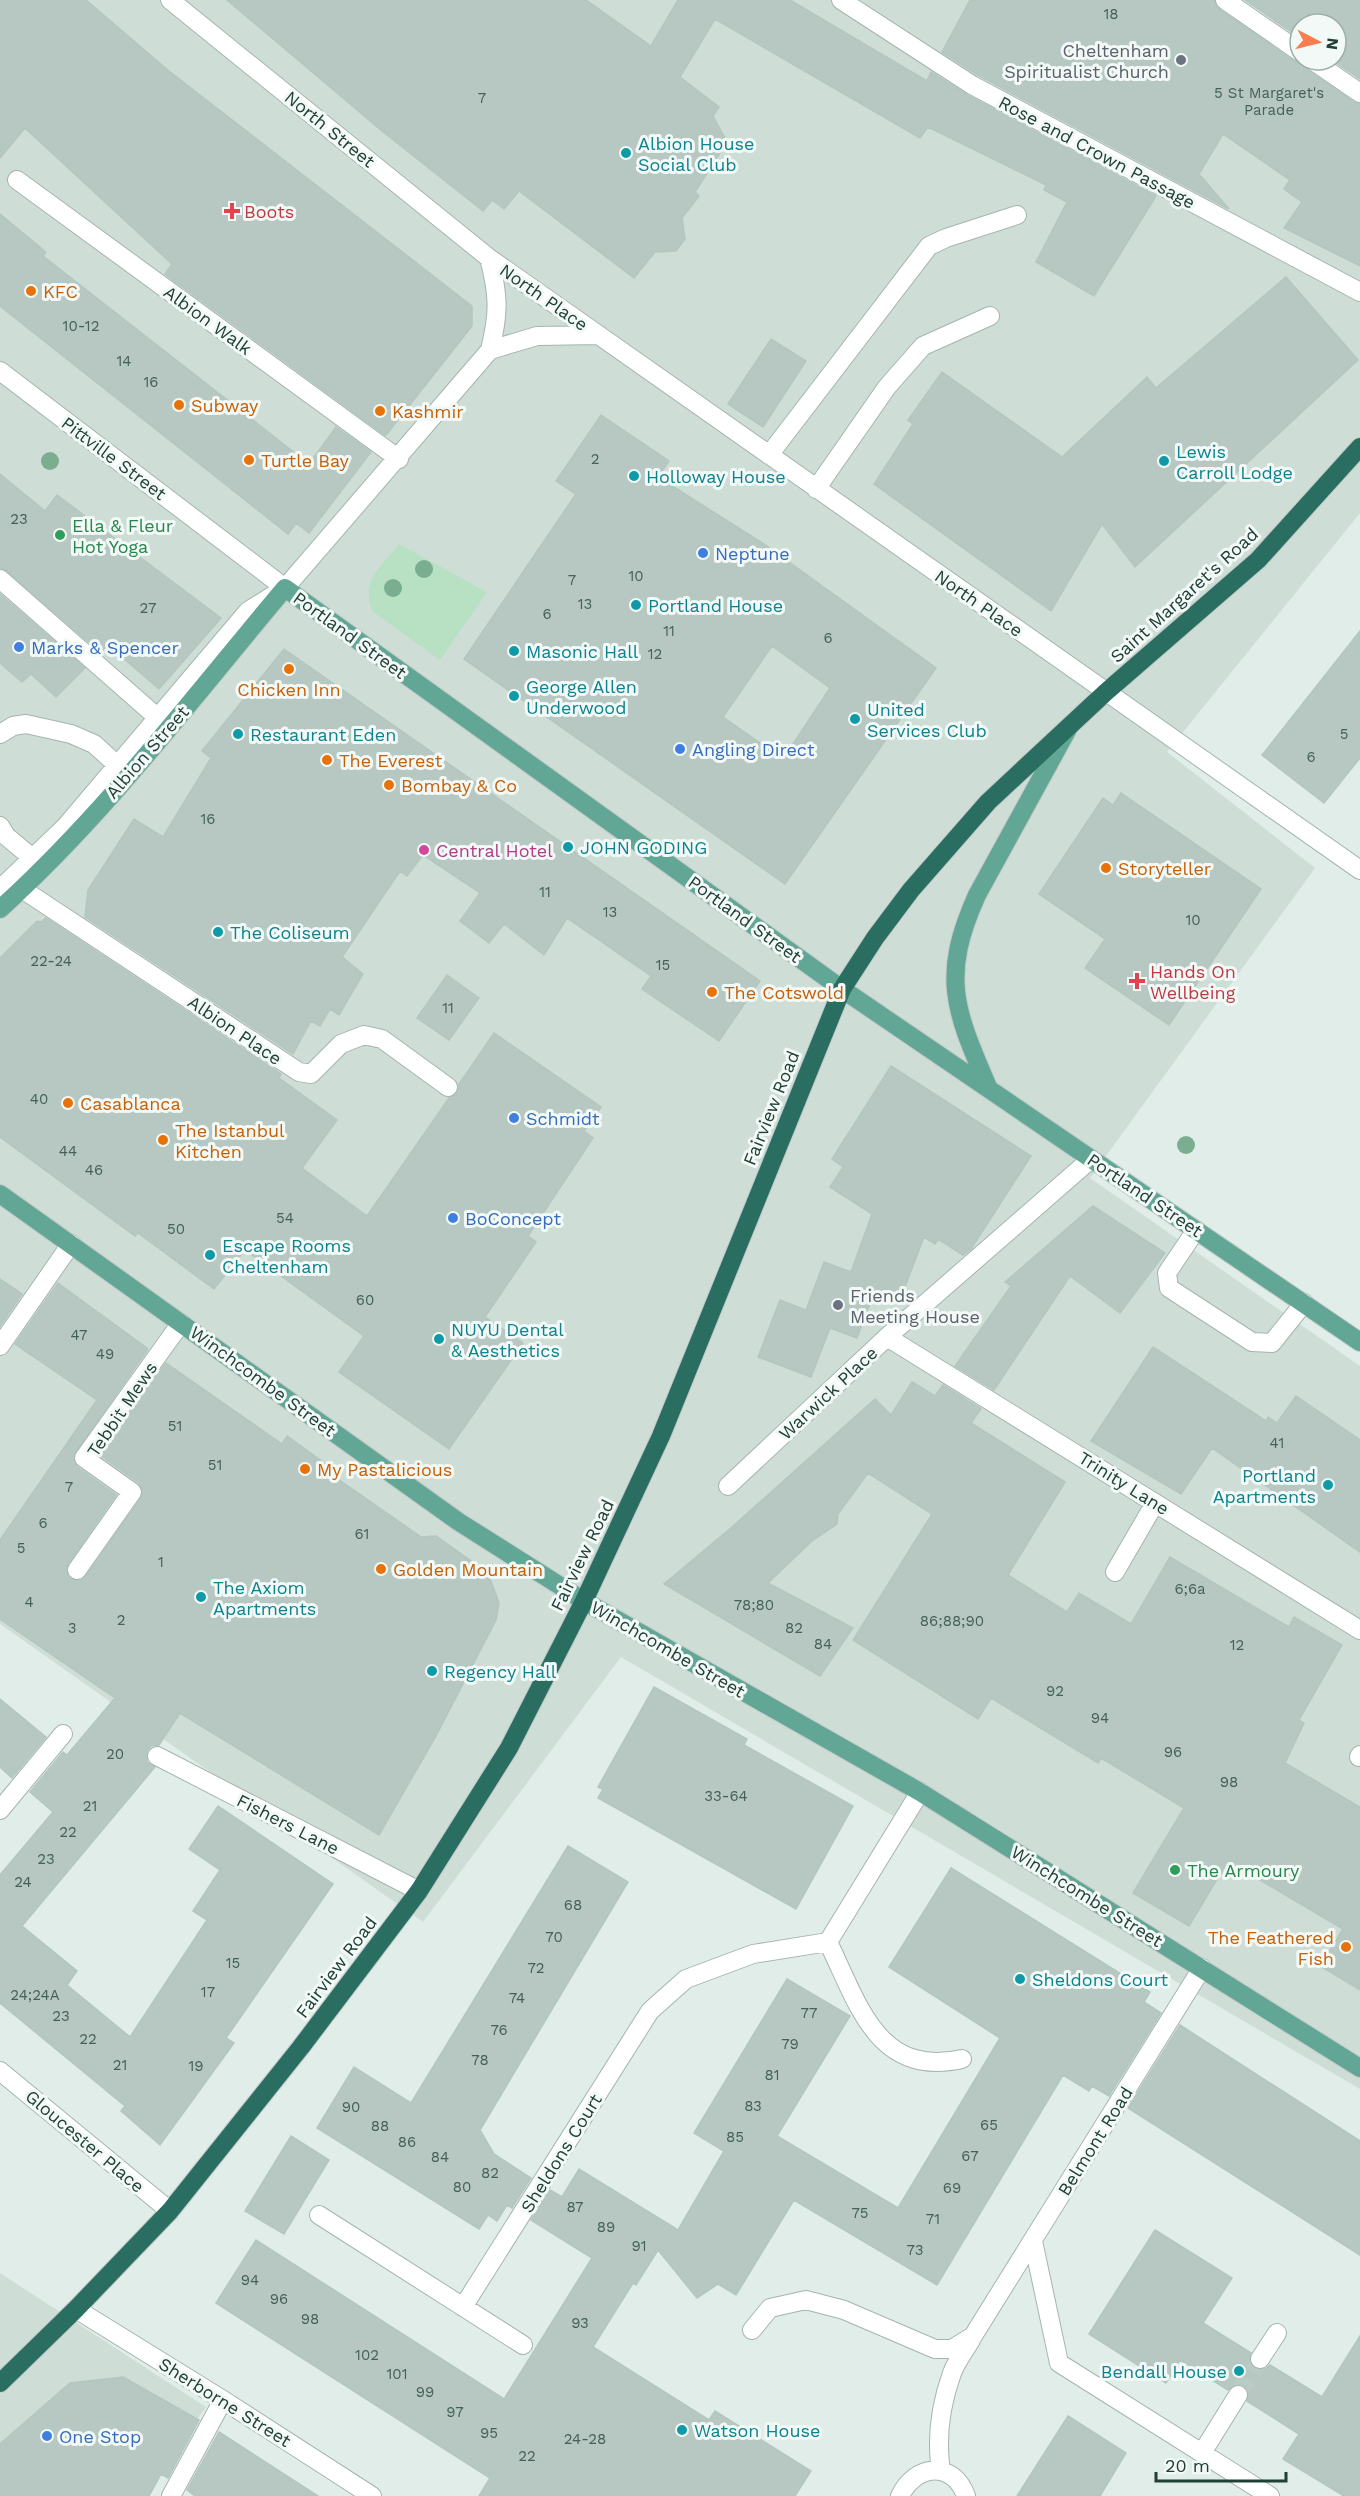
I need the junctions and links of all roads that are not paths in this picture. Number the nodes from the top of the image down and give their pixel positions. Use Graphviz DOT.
graph roads {
  1 [pos="170,0"];
  2 [pos="841,0"];
  3 [pos="1225,0"];
  4 [pos="1288,44"];
  5 [pos="1329,72"];
  6 [pos="1360,93"];
  7 [pos="17,180"];
  8 [pos="1017,215"];
  9 [pos="489,258"];
  10 [pos="1360,292"];
  11 [pos="990,316"];
  12 [pos="599,335"];
  13 [pos="490,350"];
  14 [pos="0,370"];
  15 [pos="1360,447"];
  16 [pos="769,455"];
  17 [pos="399,459"];
  18 [pos="816,489"];
  19 [pos="0,579"];
  20 [pos="285,588"];
  21 [pos="1106,692"];
  22 [pos="163,723"];
  23 [pos="1070,726"];
  24 [pos="0,734"];
  25 [pos="123,770"];
  26 [pos="0,826"];
  27 [pos="38,863"];
  28 [pos="1360,870"];
  29 [pos="0,889"];
  30 [pos="22,889"];
  31 [pos="0,909"];
  32 [pos="842,989"];
  33 [pos="988,1087"];
  34 [pos="448,1088"];
  35 [pos="1091,1159"];
  36 [pos="0,1194"];
  37 [pos="1196,1230"];
  38 [pos="71,1244"];
  39 [pos="1304,1303"];
  40 [pos="181,1323"];
  41 [pos="888,1337"];
  42 [pos="1360,1342"];
  43 [pos="0,1346"];
  44 [pos="728,1486"];
  45 [pos="1155,1503"];
  46 [pos="77,1570"];
  47 [pos="1115,1572"];
  48 [pos="584,1602"];
  49 [pos="1360,1630"];
  50 [pos="63,1734"];
  51 [pos="157,1756"];
  52 [pos="920,1792"];
  53 [pos="0,1810"];
  54 [pos="419,1891"];
  55 [pos="828,1942"];
  56 [pos="1202,1968"];
  57 [pos="962,2059"];
  58 [pos="1360,2068"];
  59 [pos="0,2071"];
  60 [pos="170,2211"];
  61 [pos="319,2215"];
  62 [pos="1033,2241"];
  63 [pos="464,2307"];
  64 [pos="75,2309"];
  65 [pos="752,2330"];
  66 [pos="1277,2333"];
  67 [pos="973,2336"];
  68 [pos="523,2345"];
  69 [pos="1260,2359"];
  70 [pos="0,2383"];
  71 [pos="1238,2395"];
  72 [pos="224,2400"];
  73 [pos="1202,2453"];
  74 [pos="941,2471"];
  75 [pos="171,2496"];
  76 [pos="372,2496"];
  77 [pos="900,2496"];
  78 [pos="966,2496"];
  79 [pos="1270,2496"];
  1 -- 9 [label="street, North Street"];
  2 -- 10 [label="street, Rose and Crown Passage"];
  3 -- 4 [label="street"];
  5 -- 6 [label="street"];
  7 -- 17 [label="street, Albion Walk"];
  8 -- 16 [label="street"];
  9 -- 12 [label="street, North Place"];
  9 -- 13 [label="street, Albion Street"];
  11 -- 18 [label="street"];
  12 -- 13 [label="street, North Place"];
  12 -- 16 [label="street, North Place"];
  13 -- 17 [label="street, Albion Street"];
  14 -- 20 [label="street, Pittville Street"];
  15 -- 21 [label="highway, Saint Margaret's Road"];
  16 -- 18 [label="street, North Place"];
  17 -- 20 [label="street, Albion Street"];
  18 -- 21 [label="street, North Place"];
  19 -- 22 [label="street"];
  20 -- 22 [label="main road, Albion Street"];
  20 -- 32 [label="main road, Portland Street"];
  21 -- 23 [label="highway, Fairview Road"];
  21 -- 28 [label="street, North Place"];
  22 -- 25 [label="main road, Albion Street"];
  23 -- 32 [label="highway, Fairview Road"];
  23 -- 33 [label="main road"];
  24 -- 25 [label="street"];
  25 -- 27 [label="main road, Albion Street"];
  26 -- 27 [label="street"];
  27 -- 29 [label="street, Albion Street"];
  27 -- 30 [label="main road, Albion Street"];
  30 -- 31 [label="main road, Albion Street"];
  30 -- 34 [label="street, Albion Place"];
  32 -- 33 [label="main road, Portland Street"];
  32 -- 48 [label="highway, Fairview Road"];
  33 -- 35 [label="main road, Portland Street"];
  35 -- 37 [label="main road, Portland Street"];
  35 -- 41 [label="street, Warwick Place"];
  36 -- 38 [label="main road, Winchcombe Street"];
  37 -- 39 [label="main road, Portland Street"];
  37 -- 39 [label="street"];
  38 -- 40 [label="main road, Winchcombe Street"];
  38 -- 43 [label="street"];
  39 -- 42 [label="main road, Portland Street"];
  40 -- 46 [label="street, Tebbit Mews"];
  40 -- 48 [label="main road, Winchcombe Street"];
  41 -- 44 [label="street, Warwick Place"];
  41 -- 45 [label="street, Trinity Lane"];
  45 -- 47 [label="street"];
  45 -- 49 [label="street, Trinity Lane"];
  48 -- 52 [label="main road, Winchcombe Street"];
  48 -- 54 [label="highway, Fairview Road"];
  50 -- 53 [label="street"];
  51 -- 54 [label="street, Fishers Lane"];
  52 -- 55 [label="street"];
  52 -- 56 [label="main road, Winchcombe Street"];
  54 -- 60 [label="highway, Fairview Road"];
  55 -- 57 [label="street"];
  55 -- 63 [label="street, Sheldons Court"];
  56 -- 58 [label="main road, Winchcombe Street"];
  56 -- 62 [label="street, Belmont Road"];
  59 -- 60 [label="street, Gloucester Place"];
  60 -- 64 [label="highway, Fairview Road"];
  61 -- 63 [label="street"];
  62 -- 67 [label="street, Belmont Road"];
  62 -- 73 [label="street"];
  63 -- 68 [label="street"];
  64 -- 70 [label="highway, Fairview Road"];
  64 -- 72 [label="street, Sherborne Street"];
  65 -- 67 [label="street"];
  66 -- 69 [label="street"];
  67 -- 74 [label="street, Belmont Road"];
  71 -- 73 [label="street"];
  72 -- 75 [label="street"];
  72 -- 76 [label="street, Sherborne Street"];
  73 -- 79 [label="street"];
  74 -- 77 [label="street"];
  74 -- 78 [label="street"];
}
